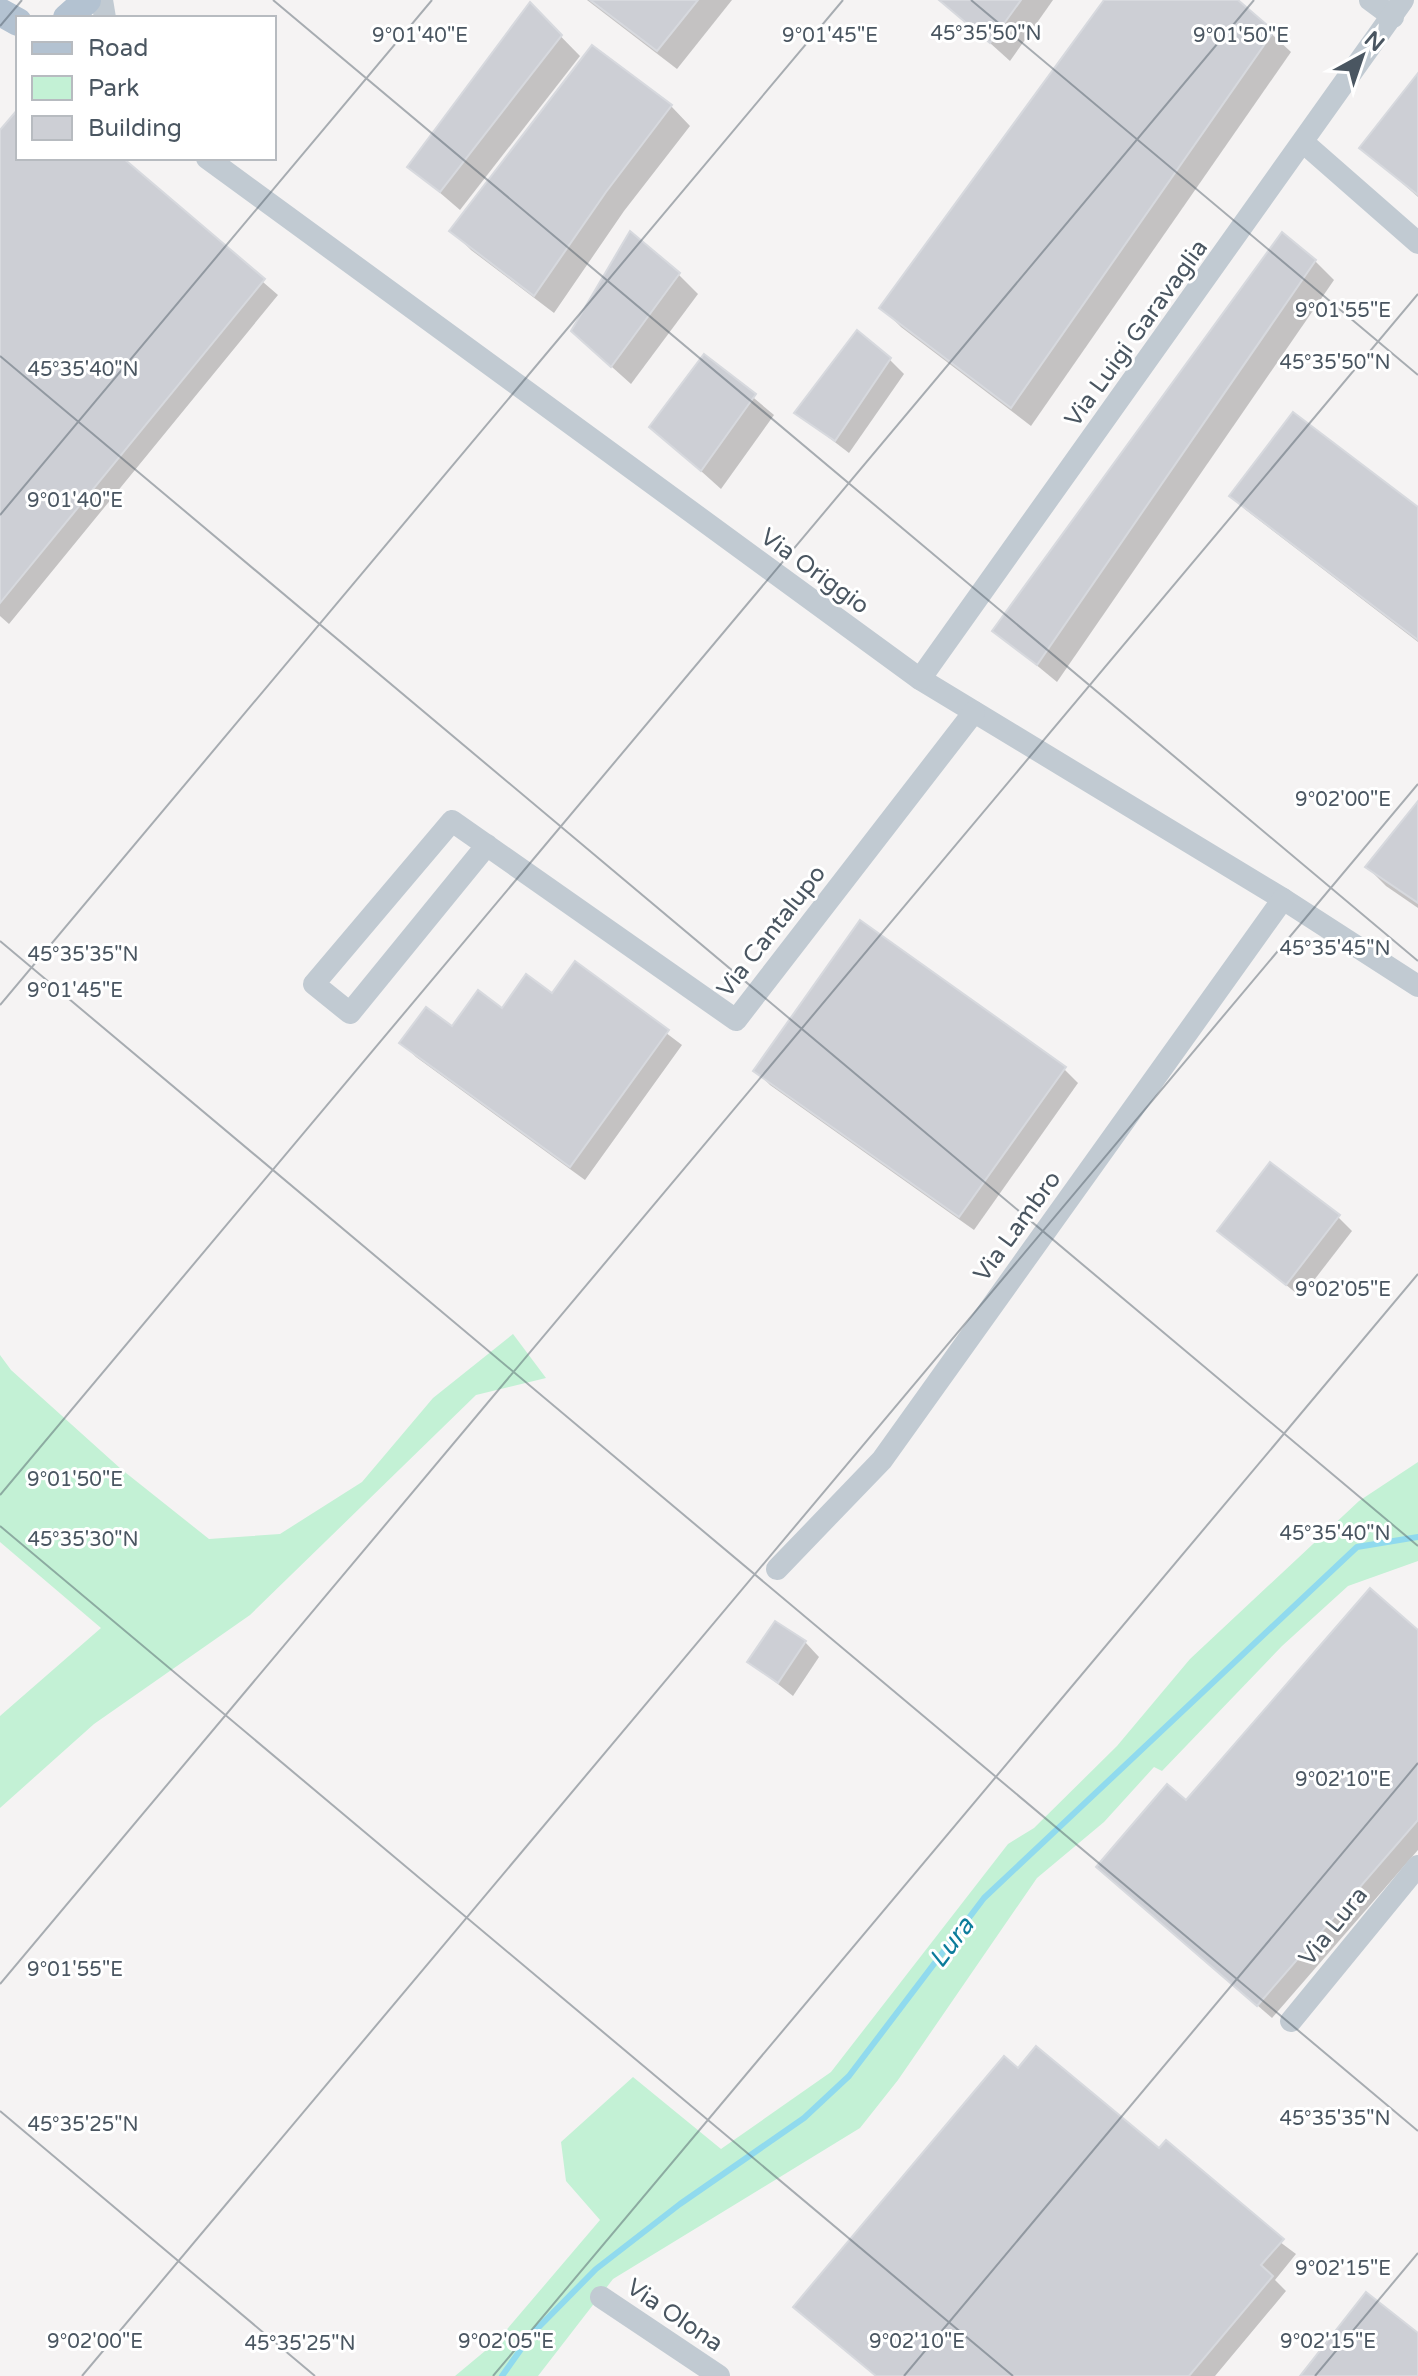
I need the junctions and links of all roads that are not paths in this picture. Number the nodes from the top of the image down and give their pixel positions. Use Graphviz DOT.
graph roads {
  1 [pos="87,0"];
  2 [pos="1370,0"];
  3 [pos="1410,0"];
  4 [pos="1398,8"];
  5 [pos="69,16"];
  6 [pos="1304,143"];
  7 [pos="210,160"];
  8 [pos="1418,243"];
  9 [pos="920,679"];
  10 [pos="974,712"];
  11 [pos="487,845"];
  12 [pos="1283,899"];
  13 [pos="1418,986"];
  14 [pos="777,1569"];
  15 [pos="1418,1866"];
  16 [pos="1291,2021"];
  17 [pos="601,2297"];
  18 [pos="719,2376"];
  1 -- 5 [label="main road"];
  2 -- 4 [label="street"];
  3 -- 4 [label="street, Via Luigi Garavaglia"];
  4 -- 6 [label="street, Via Luigi Garavaglia"];
  6 -- 8 [label="street"];
  6 -- 9 [label="street, Via Luigi Garavaglia"];
  7 -- 9 [label="street, Via Origgio"];
  9 -- 10 [label="street, Via Origgio"];
  10 -- 11 [label="street, Via Cantalupo"];
  10 -- 12 [label="street, Via Origgio"];
  11 -- 11 [label="street, Via Cantalupo"];
  12 -- 13 [label="street, Via Origgio"];
  12 -- 14 [label="street, Via Lambro"];
  15 -- 16 [label="street, Via Lura"];
  17 -- 18 [label="street, Via Olona"];
}
